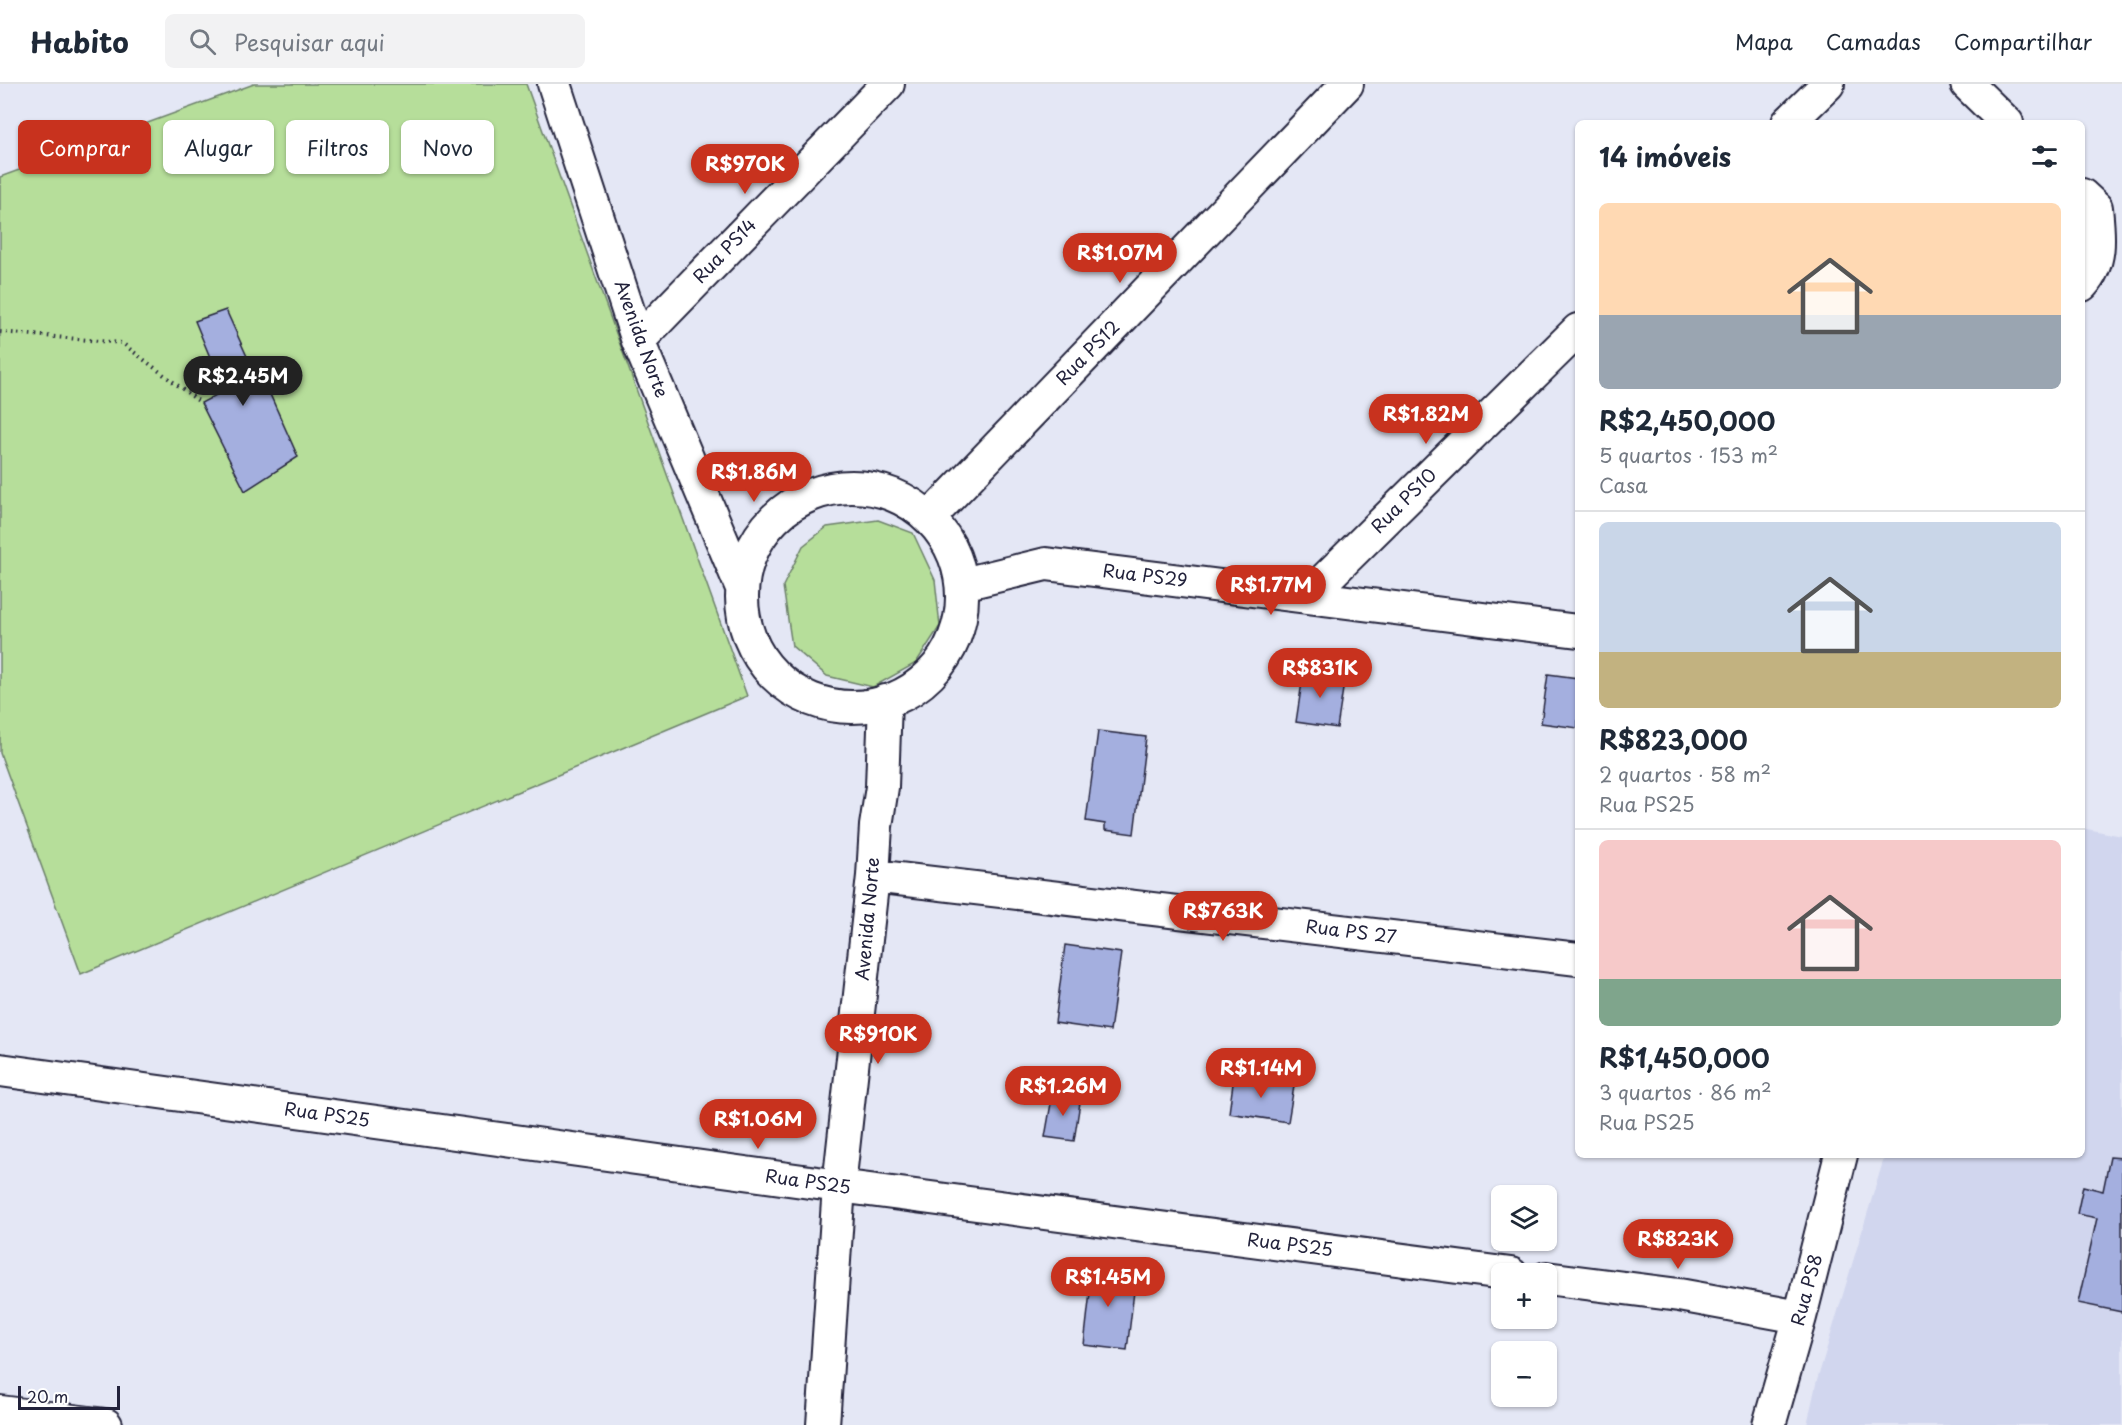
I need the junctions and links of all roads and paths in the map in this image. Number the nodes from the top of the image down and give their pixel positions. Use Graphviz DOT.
graph roads {
  1 [pos="554,84"];
  2 [pos="888,84"];
  3 [pos="1347,84"];
  4 [pos="1828,84"];
  5 [pos="1967,84"];
  6 [pos="1791,120"];
  7 [pos="2004,120"];
  8 [pos="2089,202"];
  9 [pos="2085,282"];
  10 [pos="0,332"];
  11 [pos="1575,333"];
  12 [pos="638,340"];
  13 [pos="201,403"];
  14 [pos="929,518"];
  15 [pos="963,584"];
  16 [pos="742,588"];
  17 [pos="1308,596"];
  18 [pos="1575,631"];
  19 [pos="885,700"];
  20 [pos="873,876"];
  21 [pos="1575,959"];
  22 [pos="0,1070"];
  23 [pos="1840,1158"];
  24 [pos="839,1186"];
  25 [pos="1491,1272"];
  26 [pos="1557,1279"];
  27 [pos="1800,1317"];
  28 [pos="0,1412"];
  29 [pos="106,1425"];
  30 [pos="823,1425"];
  31 [pos="1769,1425"];
  1 -- 12 [label="street, Avenida Norte"];
  2 -- 12 [label="street, Rua PS14"];
  3 -- 14 [label="street, Rua PS12"];
  4 -- 6 [label="street"];
  5 -- 7 [label="street"];
  8 -- 9 [label="street"];
  10 -- 13 [label="path"];
  11 -- 17 [label="street, Rua PS10"];
  12 -- 16 [label="street, Avenida Norte"];
  14 -- 15 [label="street"];
  14 -- 16 [label="street"];
  15 -- 17 [label="street, Rua PS29"];
  15 -- 19 [label="street"];
  16 -- 19 [label="street"];
  17 -- 18 [label="street, Rua PS29"];
  19 -- 20 [label="street, Avenida Norte"];
  20 -- 21 [label="street, Rua PS 27"];
  20 -- 24 [label="street, Avenida Norte"];
  22 -- 24 [label="street, Rua PS25"];
  23 -- 27 [label="street, Rua PS8"];
  24 -- 25 [label="street, Rua PS25"];
  24 -- 30 [label="street, Avenida Norte"];
  26 -- 27 [label="street"];
  27 -- 31 [label="street, Rua PS8"];
  28 -- 29 [label="street"];
}
